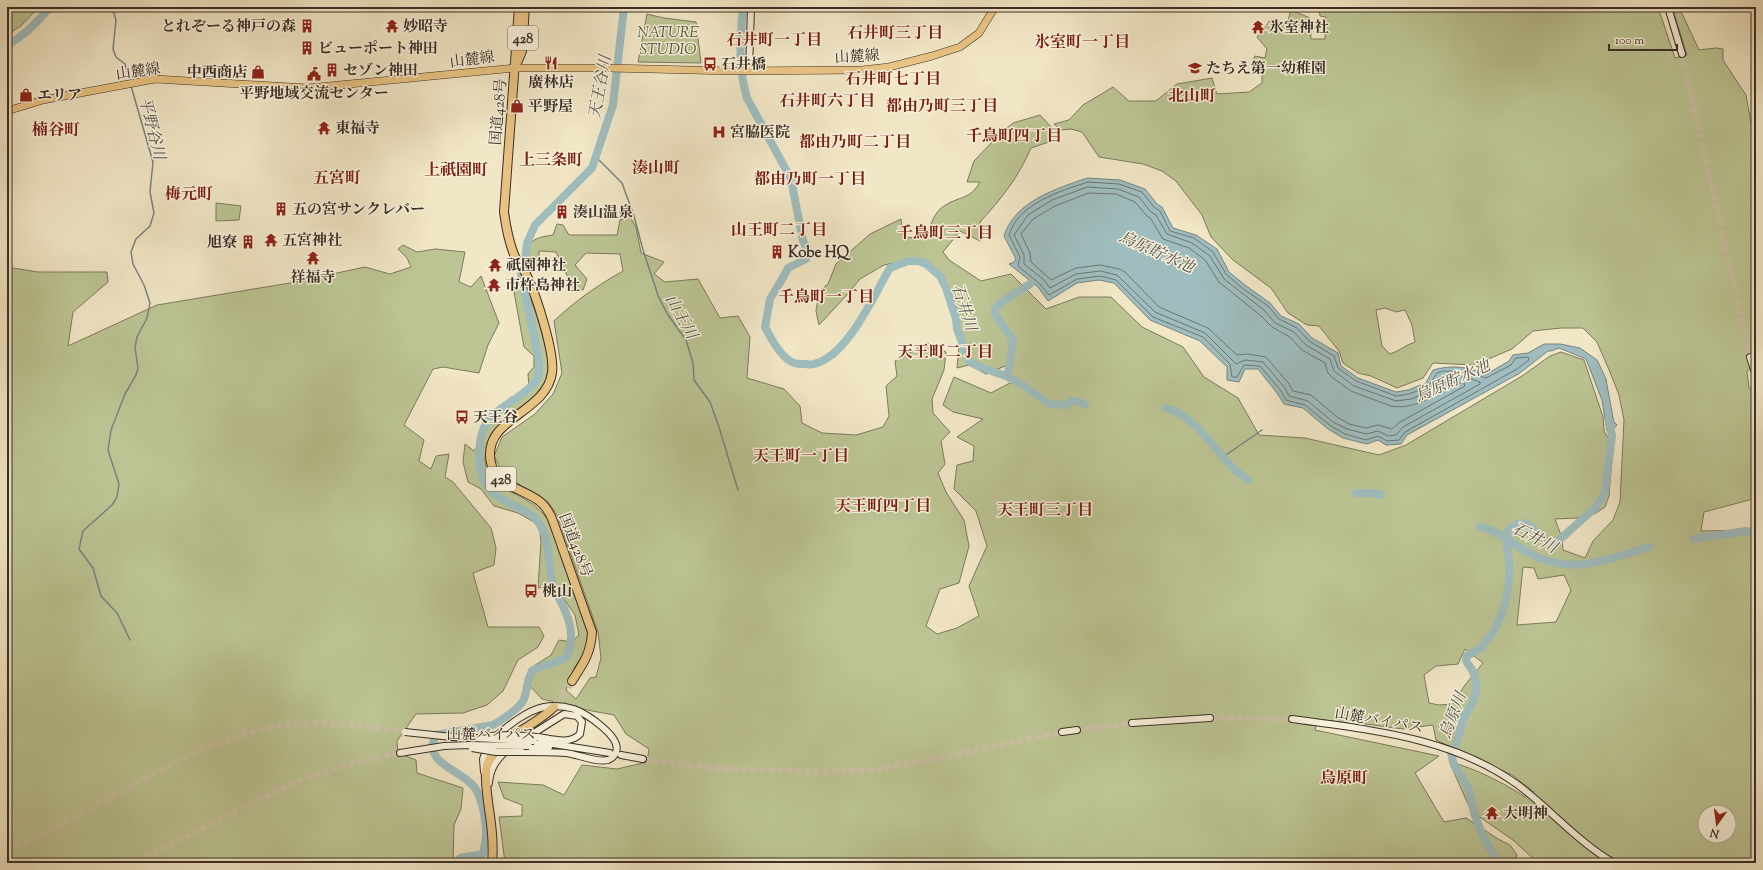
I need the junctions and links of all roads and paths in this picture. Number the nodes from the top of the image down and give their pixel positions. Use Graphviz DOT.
graph roads {
  1 [pos="519,7"];
  2 [pos="525,7"];
  3 [pos="752,7"];
  4 [pos="995,7"];
  5 [pos="1668,7"];
  6 [pos="1682,54"];
  7 [pos="515,68"];
  8 [pos="742,70"];
  9 [pos="7,112"];
  10 [pos="1750,356"];
  11 [pos="1756,376"];
  12 [pos="572,681"];
  13 [pos="554,707"];
  14 [pos="1210,718"];
  15 [pos="1292,719"];
  16 [pos="1132,723"];
  17 [pos="1077,730"];
  18 [pos="406,732"];
  19 [pos="1062,732"];
  20 [pos="536,737"];
  21 [pos="456,746"];
  22 [pos="583,749"];
  23 [pos="400,752"];
  24 [pos="610,753"];
  25 [pos="621,755"];
  26 [pos="643,759"];
  27 [pos="486,785"];
  28 [pos="492,832"];
  29 [pos="492,863"];
  30 [pos="1614,863"];
  1 -- 7 [label="highway, 国道428号 / 428"];
  2 -- 7 [label="highway, 国道428号 / 428"];
  3 -- 8 [label="street"];
  4 -- 8 [label="main road, 山麓線"];
  5 -- 6 [label="street"];
  7 -- 8 [label="main road, 山麓線"];
  7 -- 9 [label="main road, 山麓線"];
  7 -- 12 [label="highway, 国道428号 / 428"];
  10 -- 11 [label="street"];
  13 -- 27 [label="highway"];
  14 -- 16 [label="street"];
  15 -- 30 [label="street, 山麓バイパス"];
  17 -- 19 [label="street"];
  18 -- 20 [label="street, 山麓バイパス, bridge"];
  20 -- 20 [label="street"];
  20 -- 22 [label="street, 山麓バイパス"];
  20 -- 28 [label="street"];
  21 -- 22 [label="street, 山麓バイパス, bridge"];
  21 -- 23 [label="street, 山麓バイパス, bridge"];
  21 -- 27 [label="street, bridge"];
  22 -- 24 [label="street, 山麓バイパス"];
  25 -- 26 [label="street"];
  27 -- 28 [label="highway"];
  28 -- 29 [label="highway"];
}
